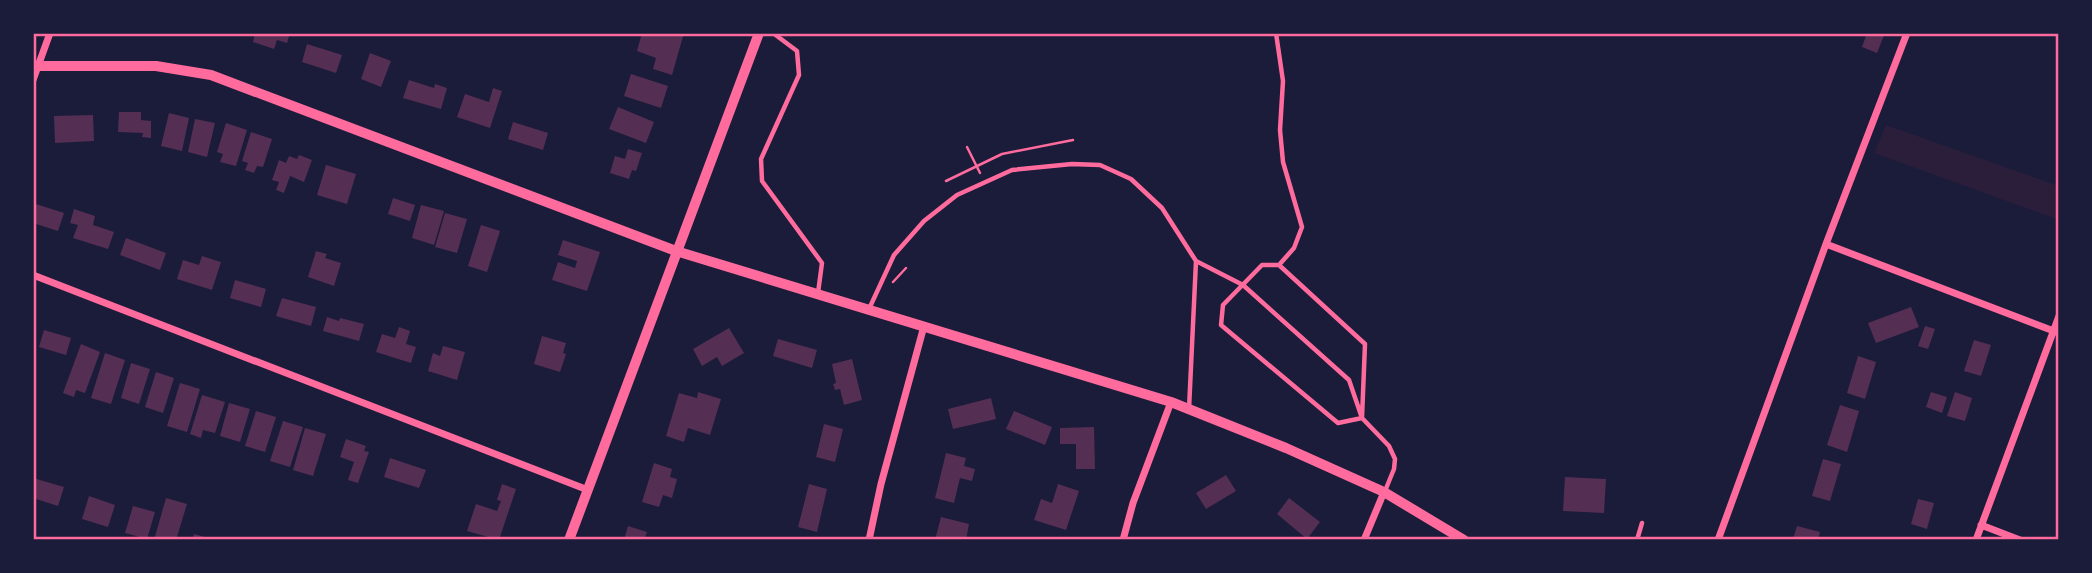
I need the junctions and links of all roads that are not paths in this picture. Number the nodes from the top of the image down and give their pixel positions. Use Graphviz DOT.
graph roads {
  1 [pos="50,33"];
  2 [pos="759,33"];
  3 [pos="773,33"];
  4 [pos="1276,33"];
  5 [pos="1907,33"];
  6 [pos="35,67"];
  7 [pos="33,80"];
  8 [pos="1826,244"];
  9 [pos="676,251"];
  10 [pos="1196,261"];
  11 [pos="1279,265"];
  12 [pos="33,275"];
  13 [pos="1243,285"];
  14 [pos="818,294"];
  15 [pos="869,310"];
  16 [pos="2059,316"];
  17 [pos="924,326"];
  18 [pos="2056,332"];
  19 [pos="1171,402"];
  20 [pos="1189,410"];
  21 [pos="1362,418"];
  22 [pos="588,490"];
  23 [pos="1384,492"];
  24 [pos="1642,523"];
  25 [pos="1981,525"];
  26 [pos="569,540"];
  27 [pos="869,540"];
  28 [pos="1123,540"];
  29 [pos="1364,540"];
  30 [pos="1464,540"];
  31 [pos="1637,540"];
  32 [pos="1718,540"];
  33 [pos="1976,540"];
  34 [pos="2020,540"];
  1 -- 6 [label="street"];
  2 -- 9 [label="street"];
  3 -- 14 [label="lane"];
  4 -- 11 [label="lane"];
  5 -- 8 [label="street"];
  6 -- 7 [label="street"];
  6 -- 9 [label="street"];
  8 -- 18 [label="street"];
  8 -- 32 [label="street"];
  9 -- 14 [label="street"];
  9 -- 22 [label="street"];
  10 -- 13 [label="lane"];
  10 -- 15 [label="lane"];
  10 -- 20 [label="lane"];
  11 -- 13 [label="lane"];
  11 -- 21 [label="lane"];
  12 -- 22 [label="street"];
  13 -- 21 [label="lane"];
  13 -- 21 [label="lane"];
  14 -- 15 [label="street"];
  15 -- 17 [label="street"];
  16 -- 18 [label="street"];
  17 -- 19 [label="street"];
  17 -- 27 [label="street"];
  18 -- 25 [label="street"];
  19 -- 20 [label="street"];
  19 -- 28 [label="street"];
  20 -- 23 [label="street"];
  21 -- 23 [label="lane"];
  22 -- 26 [label="street"];
  23 -- 29 [label="street"];
  23 -- 30 [label="street"];
  24 -- 31 [label="lane"];
  25 -- 33 [label="street"];
  25 -- 34 [label="street"];
}
